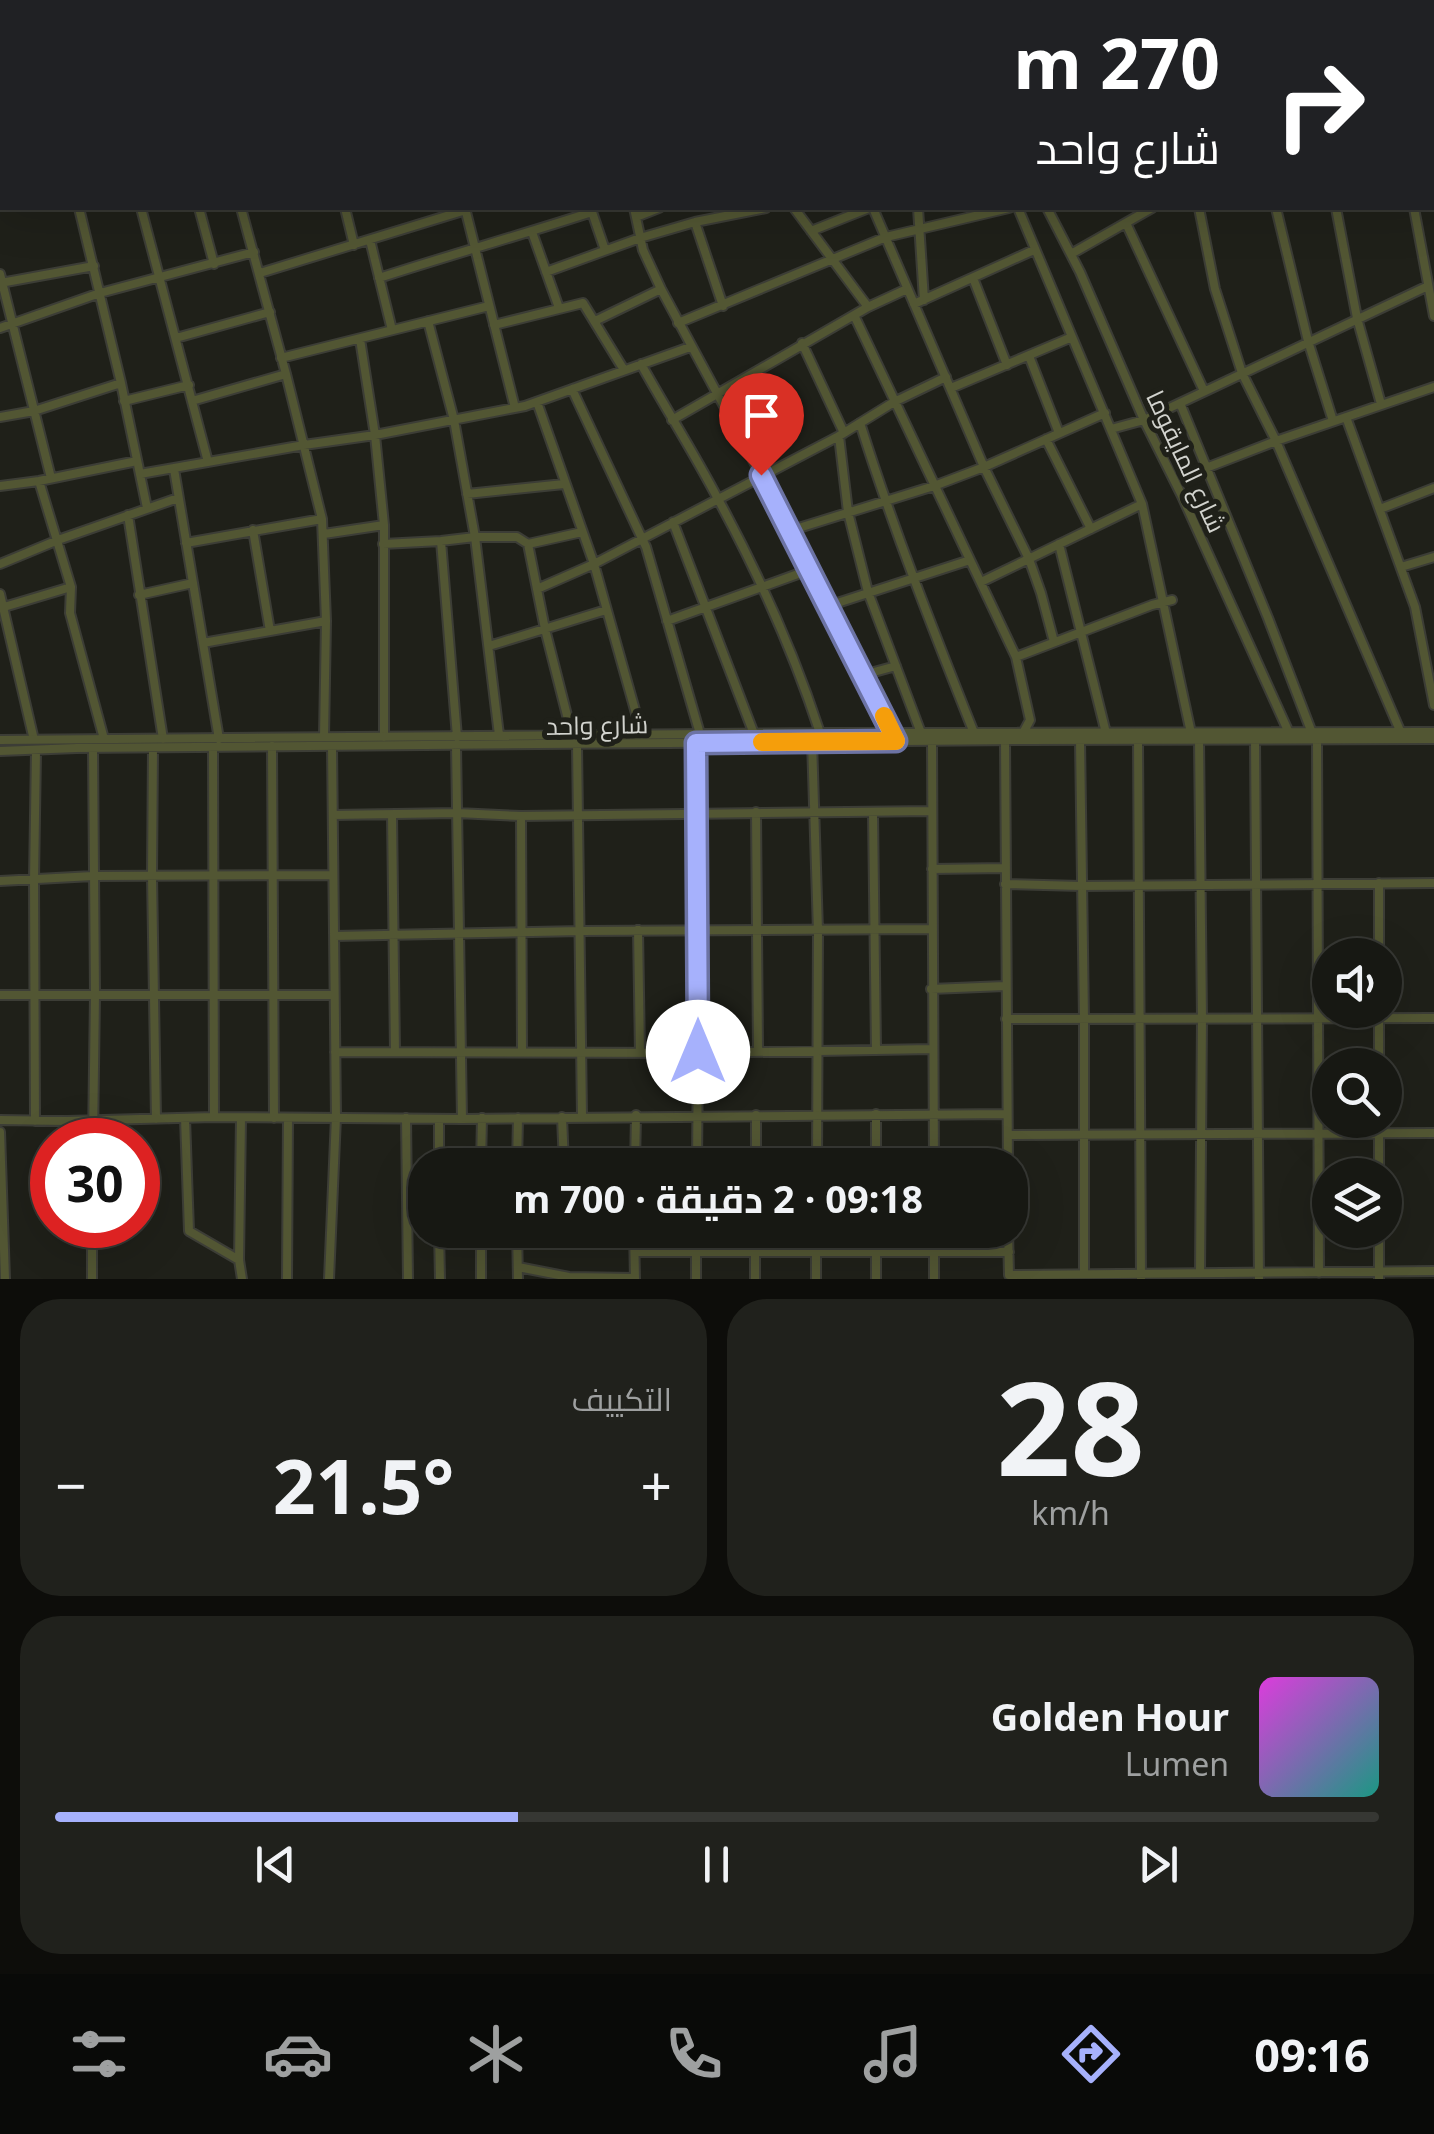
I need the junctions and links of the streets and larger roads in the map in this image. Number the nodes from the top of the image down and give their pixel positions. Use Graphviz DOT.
graph roads {
  1 [pos="80,210"];
  2 [pos="142,210"];
  3 [pos="200,210"];
  4 [pos="243,210"];
  5 [pos="345,210"];
  6 [pos="462,210"];
  7 [pos="465,210"];
  8 [pos="592,210"];
  9 [pos="756,210"];
  10 [pos="795,210"];
  11 [pos="866,210"];
  12 [pos="872,210"];
  13 [pos="918,210"];
  14 [pos="1000,210"];
  15 [pos="1019,210"];
  16 [pos="1047,210"];
  17 [pos="1147,210"];
  18 [pos="1199,210"];
  19 [pos="1276,210"];
  20 [pos="1336,210"];
  21 [pos="1415,210"];
  22 [pos="635,212"];
  23 [pos="695,222"];
  24 [pos="1126,223"];
  25 [pos="918,229"];
  26 [pos="811,231"];
  27 [pos="532,232"];
  28 [pos="640,238"];
  29 [pos="886,238"];
  30 [pos="370,240"];
  31 [pos="354,245"];
  32 [pos="475,246"];
  33 [pos="605,250"];
  34 [pos="1034,250"];
  35 [pos="254,252"];
  36 [pos="1071,254"];
  37 [pos="833,258"];
  38 [pos="214,264"];
  39 [pos="94,266"];
  40 [pos="1429,267"];
  41 [pos="260,272"];
  42 [pos="546,272"];
  43 [pos="160,278"];
  44 [pos="379,278"];
  45 [pos="973,278"];
  46 [pos="1,280"];
  47 [pos="922,280"];
  48 [pos="1428,286"];
  49 [pos="906,287"];
  50 [pos="661,289"];
  51 [pos="100,294"];
  52 [pos="924,300"];
  53 [pos="914,304"];
  54 [pos="489,306"];
  55 [pos="723,306"];
  56 [pos="868,306"];
  57 [pos="559,308"];
  58 [pos="270,312"];
  59 [pos="854,315"];
  60 [pos="1434,316"];
  61 [pos="1358,318"];
  62 [pos="428,321"];
  63 [pos="595,321"];
  64 [pos="678,323"];
  65 [pos="12,324"];
  66 [pos="494,325"];
  67 [pos="0,328"];
  68 [pos="392,330"];
  69 [pos="1072,336"];
  70 [pos="176,338"];
  71 [pos="360,339"];
  72 [pos="1308,341"];
  73 [pos="802,344"];
  74 [pos="690,347"];
  75 [pos="1029,356"];
  76 [pos="281,358"];
  77 [pos="641,364"];
  78 [pos="1007,365"];
  79 [pos="624,370"];
  80 [pos="1242,373"];
  81 [pos="286,374"];
  82 [pos="946,377"];
  83 [pos="120,382"];
  84 [pos="189,385"];
  85 [pos="1434,387"];
  86 [pos="951,388"];
  87 [pos="572,390"];
  88 [pos="1204,392"];
  89 [pos="716,394"];
  90 [pos="192,401"];
  91 [pos="124,402"];
  92 [pos="537,402"];
  93 [pos="894,402"];
  94 [pos="1180,403"];
  95 [pos="1381,404"];
  96 [pos="515,408"];
  97 [pos="34,411"];
  98 [pos="1104,414"];
  99 [pos="0,416"];
  100 [pos="1346,417"];
  101 [pos="454,420"];
  102 [pos="672,420"];
  103 [pos="1144,420"];
  104 [pos="1333,421"];
  105 [pos="860,423"];
  106 [pos="1111,429"];
  107 [pos="1059,433"];
  108 [pos="842,434"];
  109 [pos="375,435"];
  110 [pos="1046,439"];
  111 [pos="1276,441"];
  112 [pos="304,445"];
  113 [pos="137,461"];
  114 [pos="208,462"];
  115 [pos="984,467"];
  116 [pos="1206,468"];
  117 [pos="174,469"];
  118 [pos="140,474"];
  119 [pos="761,475"];
  120 [pos="51,478"];
  121 [pos="39,481"];
  122 [pos="564,484"];
  123 [pos="0,486"];
  124 [pos="934,486"];
  125 [pos="1434,488"];
  126 [pos="468,494"];
  127 [pos="178,498"];
  128 [pos="718,499"];
  129 [pos="885,501"];
  130 [pos="1142,504"];
  131 [pos="147,508"];
  132 [pos="1380,509"];
  133 [pos="848,512"];
  134 [pos="128,515"];
  135 [pos="322,519"];
  136 [pos="673,522"];
  137 [pos="384,525"];
  138 [pos="1091,529"];
  139 [pos="254,530"];
  140 [pos="790,531"];
  141 [pos="582,532"];
  142 [pos="324,534"];
  143 [pos="475,537"];
  144 [pos="642,538"];
  145 [pos="58,540"];
  146 [pos="441,541"];
  147 [pos="186,543"];
  148 [pos="384,544"];
  149 [pos="528,544"];
  150 [pos="1059,544"];
  151 [pos="1434,556"];
  152 [pos="1029,559"];
  153 [pos="970,560"];
  154 [pos="0,564"];
  155 [pos="594,564"];
  156 [pos="1401,567"];
  157 [pos="809,570"];
  158 [pos="913,577"];
  159 [pos="981,582"];
  160 [pos="193,583"];
  161 [pos="761,586"];
  162 [pos="71,587"];
  163 [pos="536,589"];
  164 [pos="868,592"];
  165 [pos="0,594"];
  166 [pos="139,595"];
  167 [pos="1167,601"];
  168 [pos="705,606"];
  169 [pos="828,606"];
  170 [pos="4,607"];
  171 [pos="606,610"];
  172 [pos="326,620"];
  173 [pos="667,621"];
  174 [pos="545,629"];
  175 [pos="270,631"];
  176 [pos="1082,632"];
  177 [pos="1054,642"];
  178 [pos="203,643"];
  179 [pos="489,646"];
  180 [pos="1016,657"];
  181 [pos="896,666"];
  182 [pos="863,675"];
  183 [pos="1434,705"];
  184 [pos="1191,732"];
  185 [pos="1401,732"];
  186 [pos="820,733"];
  187 [pos="921,733"];
  188 [pos="974,733"];
  189 [pos="1106,733"];
  190 [pos="754,734"];
  191 [pos="500,735"];
  192 [pos="642,735"];
  193 [pos="572,736"];
  194 [pos="1006,736"];
  195 [pos="1022,736"];
  196 [pos="1290,736"];
  197 [pos="1315,736"];
  198 [pos="1434,736"];
  199 [pos="324,737"];
  200 [pos="384,737"];
  201 [pos="894,737"];
  202 [pos="104,739"];
  203 [pos="163,739"];
  204 [pos="589,739"];
  205 [pos="698,739"];
  206 [pos="0,740"];
  207 [pos="34,740"];
  208 [pos="1080,740"];
  209 [pos="1138,740"];
  210 [pos="1200,740"];
  211 [pos="1256,740"];
  212 [pos="457,741"];
  213 [pos="812,741"];
  214 [pos="932,741"];
  215 [pos="285,742"];
  216 [pos="216,743"];
  217 [pos="577,745"];
  218 [pos="272,746"];
  219 [pos="332,746"];
  220 [pos="93,748"];
  221 [pos="153,748"];
  222 [pos="36,751"];
  223 [pos="0,752"];
  224 [pos="931,811"];
  225 [pos="756,812"];
  226 [pos="814,812"];
  227 [pos="874,812"];
  228 [pos="458,813"];
  229 [pos="698,814"];
  230 [pos="333,815"];
  231 [pos="392,815"];
  232 [pos="579,815"];
  233 [pos="521,816"];
  234 [pos="1006,868"];
  235 [pos="932,869"];
  236 [pos="273,875"];
  237 [pos="333,875"];
  238 [pos="92,876"];
  239 [pos="152,876"];
  240 [pos="214,876"];
  241 [pos="34,880"];
  242 [pos="0,881"];
  243 [pos="1379,883"];
  244 [pos="1434,883"];
  245 [pos="1005,884"];
  246 [pos="1200,884"];
  247 [pos="1257,884"];
  248 [pos="1317,884"];
  249 [pos="1139,885"];
  250 [pos="1081,886"];
  251 [pos="931,929"];
  252 [pos="638,930"];
  253 [pos="874,930"];
  254 [pos="580,931"];
  255 [pos="699,931"];
  256 [pos="756,931"];
  257 [pos="818,931"];
  258 [pos="523,933"];
  259 [pos="460,934"];
  260 [pos="395,935"];
  261 [pos="334,936"];
  262 [pos="1317,938"];
  263 [pos="1379,938"];
  264 [pos="1005,986"];
  265 [pos="932,989"];
  266 [pos="213,994"];
  267 [pos="274,994"];
  268 [pos="0,995"];
  269 [pos="95,995"];
  270 [pos="154,995"];
  271 [pos="334,995"];
  272 [pos="34,996"];
  273 [pos="1402,1016"];
  274 [pos="1312,1018"];
  275 [pos="1434,1018"];
  276 [pos="1006,1019"];
  277 [pos="1084,1019"];
  278 [pos="1140,1020"];
  279 [pos="1202,1020"];
  280 [pos="1258,1020"];
  281 [pos="818,1050"];
  282 [pos="876,1050"];
  283 [pos="932,1050"];
  284 [pos="522,1051"];
  285 [pos="758,1051"];
  286 [pos="334,1052"];
  287 [pos="395,1052"];
  288 [pos="460,1052"];
  289 [pos="640,1052"];
  290 [pos="698,1052"];
  291 [pos="581,1053"];
  292 [pos="934,1113"];
  293 [pos="818,1114"];
  294 [pos="876,1114"];
  295 [pos="1007,1114"];
  296 [pos="582,1116"];
  297 [pos="636,1116"];
  298 [pos="698,1116"];
  299 [pos="756,1116"];
  300 [pos="336,1117"];
  301 [pos="562,1117"];
  302 [pos="35,1118"];
  303 [pos="92,1118"];
  304 [pos="156,1118"];
  305 [pos="185,1118"];
  306 [pos="214,1118"];
  307 [pos="241,1118"];
  308 [pos="274,1118"];
  309 [pos="288,1118"];
  310 [pos="406,1118"];
  311 [pos="439,1118"];
  312 [pos="482,1118"];
  313 [pos="518,1118"];
  314 [pos="160,1119"];
  315 [pos="462,1119"];
  316 [pos="0,1120"];
  317 [pos="30,1121"];
  318 [pos="0,1132"];
  319 [pos="1201,1133"];
  320 [pos="1260,1133"];
  321 [pos="1312,1133"];
  322 [pos="1434,1133"];
  323 [pos="1141,1134"];
  324 [pos="1402,1134"];
  325 [pos="1008,1135"];
  326 [pos="1084,1135"];
  327 [pos="1319,1138"];
  328 [pos="439,1148"];
  329 [pos="481,1148"];
  330 [pos="517,1148"];
  331 [pos="563,1148"];
  332 [pos="635,1148"];
  333 [pos="697,1148"];
  334 [pos="756,1148"];
  335 [pos="817,1148"];
  336 [pos="876,1148"];
  337 [pos="934,1148"];
  338 [pos="1008,1148"];
  339 [pos="407,1206"];
  340 [pos="92,1248"];
  341 [pos="440,1248"];
  342 [pos="481,1248"];
  343 [pos="517,1248"];
  344 [pos="635,1248"];
  345 [pos="696,1248"];
  346 [pos="755,1248"];
  347 [pos="816,1248"];
  348 [pos="876,1248"];
  349 [pos="934,1248"];
  350 [pos="1008,1248"];
  351 [pos="1379,1248"];
  352 [pos="635,1252"];
  353 [pos="696,1252"];
  354 [pos="755,1252"];
  355 [pos="934,1252"];
  356 [pos="1008,1252"];
  357 [pos="816,1253"];
  358 [pos="876,1253"];
  359 [pos="239,1260"];
  360 [pos="518,1267"];
  361 [pos="1434,1271"];
  362 [pos="1200,1272"];
  363 [pos="1319,1273"];
  364 [pos="1084,1276"];
  365 [pos="1141,1276"];
  366 [pos="1259,1276"];
  367 [pos="1379,1276"];
  368 [pos="1009,1277"];
  369 [pos="635,1278"];
  370 [pos="5,1279"];
  371 [pos="92,1279"];
  372 [pos="242,1279"];
  373 [pos="287,1279"];
  374 [pos="330,1279"];
  375 [pos="408,1279"];
  376 [pos="440,1279"];
  377 [pos="481,1279"];
  378 [pos="518,1279"];
  379 [pos="696,1279"];
  380 [pos="755,1279"];
  381 [pos="816,1279"];
  382 [pos="876,1279"];
  383 [pos="934,1279"];
  1 -- 39 [label="street"];
  2 -- 43 [label="street"];
  3 -- 38 [label="street"];
  4 -- 35 [label="street"];
  5 -- 31 [label="street"];
  6 -- 30 [label="street"];
  7 -- 32 [label="street"];
  8 -- 27 [label="street"];
  8 -- 33 [label="street"];
  9 -- 23 [label="street"];
  10 -- 26 [label="street"];
  11 -- 26 [label="street"];
  12 -- 29 [label="street"];
  13 -- 25 [label="street"];
  14 -- 25 [label="street"];
  15 -- 34 [label="street"];
  16 -- 36 [label="street, شارع المايقوما"];
  17 -- 24 [label="street"];
  18 -- 80 [label="street"];
  19 -- 72 [label="street"];
  20 -- 61 [label="street"];
  21 -- 40 [label="street"];
  22 -- 28 [label="street"];
  23 -- 28 [label="street"];
  23 -- 55 [label="street"];
  24 -- 36 [label="street"];
  24 -- 88 [label="street"];
  25 -- 29 [label="street"];
  25 -- 47 [label="street"];
  26 -- 37 [label="street"];
  27 -- 32 [label="street"];
  27 -- 42 [label="street"];
  28 -- 33 [label="street"];
  28 -- 50 [label="street"];
  29 -- 37 [label="street"];
  29 -- 49 [label="street"];
  30 -- 31 [label="street"];
  30 -- 44 [label="street"];
  31 -- 41 [label="street"];
  32 -- 44 [label="street"];
  32 -- 54 [label="street"];
  33 -- 42 [label="street"];
  34 -- 45 [label="street"];
  34 -- 69 [label="street"];
  35 -- 38 [label="street"];
  35 -- 41 [label="street"];
  36 -- 103 [label="street, شارع المايقوما"];
  37 -- 55 [label="street"];
  37 -- 56 [label="street"];
  38 -- 43 [label="street"];
  39 -- 46 [label="street"];
  39 -- 51 [label="street"];
  40 -- 48 [label="street"];
  41 -- 58 [label="street"];
  42 -- 57 [label="street"];
  43 -- 51 [label="street"];
  43 -- 70 [label="street"];
  44 -- 68 [label="street"];
  45 -- 52 [label="street"];
  45 -- 78 [label="street"];
  46 -- 65 [label="street"];
  47 -- 49 [label="street"];
  47 -- 52 [label="street"];
  48 -- 60 [label="street"];
  48 -- 61 [label="street"];
  49 -- 53 [label="street"];
  49 -- 56 [label="street"];
  50 -- 63 [label="street"];
  50 -- 64 [label="street"];
  51 -- 65 [label="street"];
  51 -- 83 [label="street"];
  52 -- 53 [label="street"];
  53 -- 82 [label="street"];
  54 -- 62 [label="street"];
  54 -- 66 [label="street"];
  55 -- 64 [label="street"];
  56 -- 59 [label="street"];
  57 -- 63 [label="street"];
  57 -- 66 [label="street"];
  58 -- 70 [label="street"];
  58 -- 76 [label="street"];
  59 -- 73 [label="street"];
  59 -- 93 [label="street"];
  61 -- 72 [label="street"];
  61 -- 95 [label="street"];
  62 -- 68 [label="street"];
  62 -- 101 [label="street"];
  63 -- 79 [label="street"];
  64 -- 74 [label="street"];
  65 -- 67 [label="street"];
  65 -- 97 [label="street"];
  66 -- 96 [label="street"];
  68 -- 71 [label="street"];
  69 -- 75 [label="street"];
  69 -- 98 [label="street"];
  70 -- 84 [label="street"];
  71 -- 76 [label="street"];
  71 -- 109 [label="street"];
  72 -- 80 [label="street"];
  72 -- 104 [label="street"];
  73 -- 89 [label="street"];
  73 -- 108 [label="street"];
  74 -- 77 [label="street"];
  74 -- 89 [label="street"];
  75 -- 78 [label="street"];
  75 -- 107 [label="street"];
  76 -- 81 [label="street"];
  77 -- 79 [label="street"];
  77 -- 102 [label="street"];
  78 -- 86 [label="street"];
  79 -- 87 [label="street"];
  80 -- 88 [label="street"];
  80 -- 111 [label="street"];
  81 -- 90 [label="street"];
  81 -- 112 [label="street"];
  82 -- 86 [label="street"];
  82 -- 93 [label="street"];
  83 -- 91 [label="street"];
  83 -- 97 [label="street"];
  84 -- 90 [label="street"];
  84 -- 91 [label="street"];
  85 -- 95 [label="street"];
  86 -- 115 [label="street"];
  87 -- 92 [label="street"];
  87 -- 144 [label="street"];
  88 -- 94 [label="street"];
  89 -- 102 [label="street"];
  89 -- 119 [label="street"];
  90 -- 114 [label="street"];
  91 -- 113 [label="street"];
  92 -- 96 [label="street"];
  92 -- 122 [label="street"];
  93 -- 105 [label="street"];
  93 -- 124 [label="street"];
  94 -- 103 [label="street"];
  94 -- 116 [label="street"];
  95 -- 100 [label="street"];
  96 -- 101 [label="street"];
  97 -- 99 [label="street"];
  97 -- 120 [label="street"];
  98 -- 106 [label="street"];
  98 -- 107 [label="street"];
  100 -- 104 [label="street"];
  100 -- 132 [label="street"];
  101 -- 109 [label="street"];
  101 -- 126 [label="street"];
  102 -- 128 [label="street"];
  103 -- 106 [label="street"];
  103 -- 196 [label="street, شارع المايقوما"];
  104 -- 111 [label="street"];
  105 -- 108 [label="street"];
  105 -- 129 [label="street"];
  106 -- 130 [label="street"];
  107 -- 110 [label="street"];
  108 -- 119 [label="street"];
  108 -- 133 [label="street"];
  109 -- 112 [label="street"];
  109 -- 137 [label="street"];
  110 -- 115 [label="street"];
  110 -- 138 [label="street"];
  111 -- 116 [label="street"];
  111 -- 185 [label="street"];
  112 -- 114 [label="street"];
  112 -- 135 [label="street"];
  113 -- 118 [label="street"];
  113 -- 120 [label="street"];
  114 -- 117 [label="street"];
  115 -- 124 [label="street"];
  115 -- 152 [label="street"];
  116 -- 197 [label="street"];
  117 -- 118 [label="street"];
  117 -- 127 [label="street"];
  118 -- 131 [label="street"];
  119 -- 128 [label="street"];
  119 -- 140 [label="street"];
  120 -- 121 [label="street"];
  121 -- 123 [label="street"];
  121 -- 145 [label="street"];
  122 -- 126 [label="street"];
  122 -- 141 [label="street"];
  124 -- 129 [label="street"];
  124 -- 153 [label="street"];
  125 -- 132 [label="street"];
  126 -- 143 [label="street"];
  127 -- 131 [label="street"];
  127 -- 147 [label="street"];
  128 -- 136 [label="street"];
  128 -- 161 [label="street"];
  129 -- 133 [label="street"];
  129 -- 158 [label="street"];
  130 -- 138 [label="street"];
  130 -- 167 [label="street"];
  131 -- 134 [label="street"];
  132 -- 156 [label="street"];
  133 -- 140 [label="street"];
  133 -- 164 [label="street"];
  134 -- 145 [label="street"];
  134 -- 166 [label="street"];
  135 -- 139 [label="street"];
  135 -- 142 [label="street"];
  136 -- 144 [label="street"];
  136 -- 168 [label="street"];
  137 -- 142 [label="street"];
  137 -- 148 [label="street"];
  138 -- 150 [label="street"];
  139 -- 147 [label="street"];
  139 -- 175 [label="street"];
  140 -- 157 [label="street"];
  141 -- 149 [label="street"];
  141 -- 155 [label="street"];
  142 -- 172 [label="street"];
  143 -- 146 [label="street"];
  143 -- 149 [label="street"];
  143 -- 179 [label="street"];
  144 -- 155 [label="street"];
  144 -- 173 [label="street"];
  145 -- 154 [label="street"];
  145 -- 162 [label="street"];
  146 -- 148 [label="street"];
  146 -- 212 [label="street"];
  147 -- 160 [label="street"];
  148 -- 200 [label="street"];
  149 -- 163 [label="street"];
  150 -- 152 [label="street"];
  150 -- 176 [label="street"];
  151 -- 156 [label="street"];
  152 -- 159 [label="street"];
  152 -- 177 [label="street"];
  153 -- 158 [label="street"];
  153 -- 159 [label="street"];
  155 -- 163 [label="street"];
  155 -- 171 [label="street"];
  156 -- 183 [label="street"];
  157 -- 161 [label="street"];
  157 -- 169 [label="street"];
  158 -- 164 [label="street"];
  158 -- 188 [label="street"];
  159 -- 180 [label="street"];
  160 -- 166 [label="street"];
  160 -- 178 [label="street"];
  161 -- 168 [label="street"];
  161 -- 186 [label="street"];
  162 -- 170 [label="street"];
  162 -- 202 [label="street"];
  163 -- 174 [label="street"];
  164 -- 169 [label="street"];
  164 -- 181 [label="street"];
  165 -- 170 [label="street"];
  166 -- 203 [label="street"];
  167 -- 176 [label="street"];
  167 -- 184 [label="street"];
  168 -- 173 [label="street"];
  168 -- 190 [label="street"];
  169 -- 182 [label="street"];
  170 -- 207 [label="street"];
  171 -- 174 [label="street"];
  171 -- 192 [label="street"];
  172 -- 175 [label="street"];
  172 -- 199 [label="street"];
  173 -- 205 [label="street"];
  174 -- 179 [label="street"];
  174 -- 193 [label="street"];
  175 -- 178 [label="street"];
  176 -- 177 [label="street"];
  176 -- 189 [label="street"];
  177 -- 180 [label="street"];
  178 -- 216 [label="street"];
  179 -- 191 [label="street"];
  180 -- 195 [label="street"];
  181 -- 182 [label="street"];
  181 -- 187 [label="street"];
  182 -- 201 [label="street"];
  184 -- 189 [label="street, شارع واحد"];
  184 -- 196 [label="street, شارع واحد"];
  185 -- 197 [label="street, شارع واحد"];
  185 -- 198 [label="street, شارع واحد"];
  186 -- 190 [label="street, شارع واحد"];
  186 -- 201 [label="street, شارع واحد"];
  187 -- 188 [label="street, شارع واحد"];
  187 -- 201 [label="street, شارع واحد"];
  188 -- 194 [label="street, شارع واحد"];
  189 -- 195 [label="street, شارع واحد"];
  190 -- 205 [label="street, شارع واحد"];
  191 -- 193 [label="street, شارع واحد"];
  191 -- 212 [label="street, شارع واحد"];
  192 -- 204 [label="street, شارع واحد"];
  192 -- 205 [label="street, شارع واحد"];
  193 -- 204 [label="street, شارع واحد"];
  194 -- 195 [label="street, شارع واحد"];
  194 -- 214 [label="street, شارع واحد"];
  194 -- 234 [label="street"];
  195 -- 208 [label="street, شارع واحد"];
  196 -- 197 [label="street, شارع واحد"];
  196 -- 211 [label="street, شارع واحد"];
  197 -- 198 [label="street, شارع واحد"];
  197 -- 248 [label="street"];
  199 -- 200 [label="street, شارع واحد"];
  199 -- 215 [label="street, شارع واحد"];
  200 -- 212 [label="street, شارع واحد"];
  201 -- 213 [label="street, شارع واحد"];
  201 -- 214 [label="street, شارع واحد"];
  202 -- 203 [label="street, شارع واحد"];
  202 -- 207 [label="street, شارع واحد"];
  203 -- 216 [label="street, شارع واحد"];
  204 -- 205 [label="street, شارع واحد"];
  204 -- 217 [label="street, شارع واحد"];
  205 -- 213 [label="street, شارع واحد"];
  205 -- 229 [label="street"];
  206 -- 207 [label="street, شارع واحد"];
  208 -- 209 [label="street, شارع واحد"];
  208 -- 250 [label="street"];
  209 -- 210 [label="street, شارع واحد"];
  209 -- 249 [label="street"];
  210 -- 211 [label="street, شارع واحد"];
  210 -- 246 [label="street"];
  211 -- 247 [label="street"];
  212 -- 217 [label="street, شارع واحد"];
  212 -- 219 [label="street, شارع واحد"];
  212 -- 228 [label="street"];
  213 -- 226 [label="street"];
  214 -- 224 [label="street"];
  215 -- 216 [label="street, شارع واحد"];
  215 -- 218 [label="street, شارع واحد"];
  215 -- 219 [label="street, شارع واحد"];
  216 -- 218 [label="street, شارع واحد"];
  216 -- 221 [label="street, شارع واحد"];
  216 -- 240 [label="street"];
  217 -- 232 [label="street"];
  218 -- 236 [label="street"];
  219 -- 230 [label="street"];
  220 -- 221 [label="street, شارع واحد"];
  220 -- 222 [label="street, شارع واحد"];
  220 -- 238 [label="street"];
  221 -- 239 [label="street"];
  222 -- 223 [label="street, شارع واحد"];
  222 -- 241 [label="street"];
  224 -- 227 [label="street"];
  224 -- 235 [label="street"];
  225 -- 226 [label="street"];
  225 -- 229 [label="street"];
  225 -- 256 [label="street"];
  226 -- 227 [label="street"];
  226 -- 257 [label="street"];
  227 -- 253 [label="street"];
  228 -- 231 [label="street"];
  228 -- 233 [label="street"];
  228 -- 259 [label="street"];
  229 -- 232 [label="street"];
  229 -- 255 [label="street"];
  230 -- 231 [label="street"];
  230 -- 237 [label="street"];
  231 -- 260 [label="street"];
  232 -- 233 [label="street"];
  232 -- 254 [label="street"];
  233 -- 258 [label="street"];
  234 -- 235 [label="street"];
  234 -- 245 [label="street"];
  235 -- 251 [label="street"];
  236 -- 237 [label="street"];
  236 -- 240 [label="street"];
  236 -- 267 [label="street"];
  237 -- 261 [label="street"];
  238 -- 239 [label="street"];
  238 -- 241 [label="street"];
  238 -- 269 [label="street"];
  239 -- 240 [label="street"];
  239 -- 270 [label="street"];
  240 -- 266 [label="street"];
  241 -- 242 [label="street"];
  241 -- 272 [label="street"];
  243 -- 244 [label="street"];
  243 -- 248 [label="street"];
  243 -- 263 [label="street"];
  245 -- 250 [label="street"];
  245 -- 264 [label="street"];
  246 -- 247 [label="street"];
  246 -- 249 [label="street"];
  246 -- 279 [label="street"];
  247 -- 248 [label="street"];
  247 -- 280 [label="street"];
  248 -- 262 [label="street"];
  249 -- 250 [label="street"];
  249 -- 278 [label="street"];
  250 -- 277 [label="street"];
  251 -- 253 [label="street"];
  251 -- 265 [label="street"];
  252 -- 254 [label="street"];
  252 -- 255 [label="street"];
  252 -- 289 [label="street"];
  253 -- 257 [label="street"];
  253 -- 282 [label="street"];
  254 -- 258 [label="street"];
  254 -- 291 [label="street"];
  255 -- 256 [label="street"];
  255 -- 290 [label="street"];
  256 -- 257 [label="street"];
  256 -- 285 [label="street"];
  257 -- 281 [label="street"];
  258 -- 259 [label="street"];
  258 -- 284 [label="street"];
  259 -- 260 [label="street"];
  259 -- 288 [label="street"];
  260 -- 261 [label="street"];
  260 -- 287 [label="street"];
  261 -- 271 [label="street"];
  264 -- 265 [label="street"];
  264 -- 276 [label="street"];
  265 -- 283 [label="street"];
  266 -- 267 [label="street"];
  266 -- 270 [label="street"];
  266 -- 306 [label="street"];
  267 -- 271 [label="street"];
  267 -- 308 [label="street"];
  268 -- 272 [label="street"];
  269 -- 270 [label="street"];
  269 -- 272 [label="street"];
  269 -- 303 [label="street"];
  270 -- 304 [label="street"];
  271 -- 286 [label="street"];
  272 -- 302 [label="street"];
  273 -- 275 [label="street"];
  274 -- 280 [label="street"];
  276 -- 277 [label="street"];
  276 -- 295 [label="street"];
  277 -- 278 [label="street"];
  277 -- 326 [label="street"];
  278 -- 279 [label="street"];
  278 -- 323 [label="street"];
  279 -- 280 [label="street"];
  279 -- 319 [label="street"];
  280 -- 320 [label="street"];
  281 -- 282 [label="street"];
  281 -- 285 [label="street"];
  281 -- 293 [label="street"];
  282 -- 283 [label="street"];
  283 -- 292 [label="street"];
  284 -- 288 [label="street"];
  284 -- 291 [label="street"];
  285 -- 290 [label="street"];
  286 -- 287 [label="street"];
  286 -- 300 [label="street"];
  287 -- 288 [label="street"];
  288 -- 315 [label="street"];
  289 -- 290 [label="street"];
  289 -- 291 [label="street"];
  290 -- 298 [label="street"];
  291 -- 296 [label="street"];
  292 -- 294 [label="street"];
  292 -- 295 [label="street"];
  292 -- 337 [label="street"];
  293 -- 294 [label="street"];
  293 -- 299 [label="street"];
  293 -- 335 [label="street"];
  294 -- 336 [label="street"];
  295 -- 325 [label="street"];
  296 -- 297 [label="street"];
  296 -- 301 [label="street"];
  297 -- 298 [label="street"];
  297 -- 332 [label="street"];
  298 -- 299 [label="street"];
  298 -- 333 [label="street"];
  299 -- 334 [label="street"];
  300 -- 309 [label="street"];
  300 -- 310 [label="street"];
  300 -- 374 [label="street"];
  301 -- 313 [label="street"];
  301 -- 331 [label="street"];
  305 -- 306 [label="street"];
  305 -- 314 [label="street"];
  305 -- 359 [label="street"];
  306 -- 307 [label="street"];
  307 -- 308 [label="street"];
  307 -- 359 [label="street"];
  308 -- 309 [label="street"];
  309 -- 373 [label="street"];
  310 -- 311 [label="street"];
  310 -- 339 [label="street"];
  311 -- 315 [label="street"];
  311 -- 328 [label="street"];
  312 -- 313 [label="street"];
  312 -- 315 [label="street"];
  312 -- 329 [label="street"];
  313 -- 330 [label="street"];
  316 -- 317 [label="street"];
  318 -- 370 [label="street"];
  319 -- 320 [label="street"];
  319 -- 323 [label="street"];
  319 -- 362 [label="street"];
  320 -- 321 [label="street"];
  320 -- 366 [label="street"];
  322 -- 324 [label="street"];
  323 -- 326 [label="street"];
  323 -- 365 [label="street"];
  325 -- 326 [label="street"];
  325 -- 338 [label="street"];
  326 -- 364 [label="street"];
  327 -- 363 [label="street"];
  339 -- 375 [label="street"];
  340 -- 371 [label="street"];
  341 -- 376 [label="street"];
  342 -- 377 [label="street"];
  343 -- 360 [label="street"];
  344 -- 352 [label="street"];
  345 -- 353 [label="street"];
  346 -- 354 [label="street"];
  347 -- 357 [label="street"];
  348 -- 358 [label="street"];
  349 -- 355 [label="street"];
  350 -- 356 [label="street"];
  351 -- 367 [label="street"];
  352 -- 353 [label="street"];
  352 -- 369 [label="street"];
  353 -- 354 [label="street"];
  353 -- 379 [label="street"];
  354 -- 357 [label="street"];
  354 -- 380 [label="street"];
  355 -- 356 [label="street"];
  355 -- 358 [label="street"];
  355 -- 383 [label="street"];
  356 -- 368 [label="street"];
  357 -- 358 [label="street"];
  357 -- 381 [label="street"];
  358 -- 382 [label="street"];
  359 -- 372 [label="street"];
  360 -- 369 [label="street"];
  360 -- 378 [label="street"];
  361 -- 367 [label="street"];
  362 -- 365 [label="street"];
  362 -- 366 [label="street"];
  363 -- 366 [label="street"];
  363 -- 367 [label="street"];
  364 -- 365 [label="street"];
  364 -- 368 [label="street"];
}
